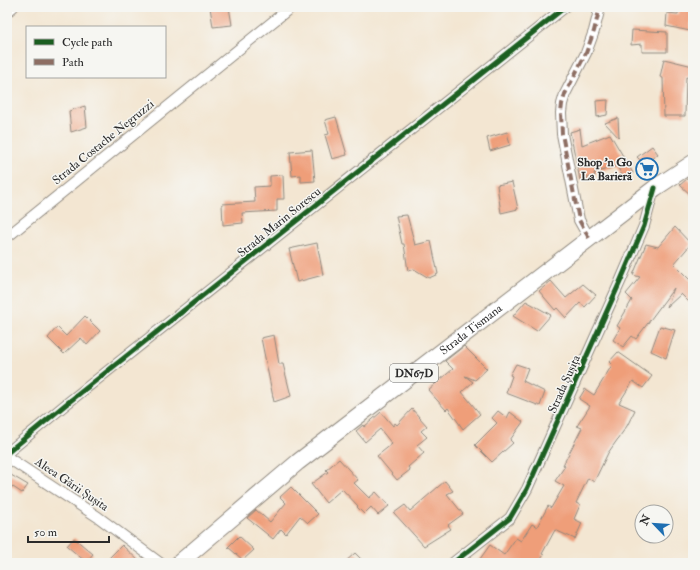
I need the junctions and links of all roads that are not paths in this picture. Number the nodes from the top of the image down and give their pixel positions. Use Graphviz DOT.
graph roads {
  1 [pos="13,7"];
  2 [pos="291,7"];
  3 [pos="565,7"];
  4 [pos="600,7"];
  5 [pos="7,12"];
  6 [pos="693,163"];
  7 [pos="655,188"];
  8 [pos="7,237"];
  9 [pos="589,238"];
  10 [pos="7,453"];
  11 [pos="7,457"];
  12 [pos="160,563"];
  13 [pos="179,563"];
  14 [pos="453,563"];
  1 -- 5 [label="street"];
  2 -- 8 [label="street, Strada Costache Negruzzi"];
  3 -- 10 [label="street, Strada Marin Sorescu"];
  4 -- 9 [label="street"];
  6 -- 7 [label="main road, Strada Tismana / DN67D"];
  7 -- 9 [label="main road, Strada Tismana / DN67D"];
  7 -- 14 [label="street, Strada Șușița"];
  9 -- 13 [label="main road, Strada Tismana / DN67D"];
  11 -- 12 [label="street, Aleea Gării Șușita"];
}
